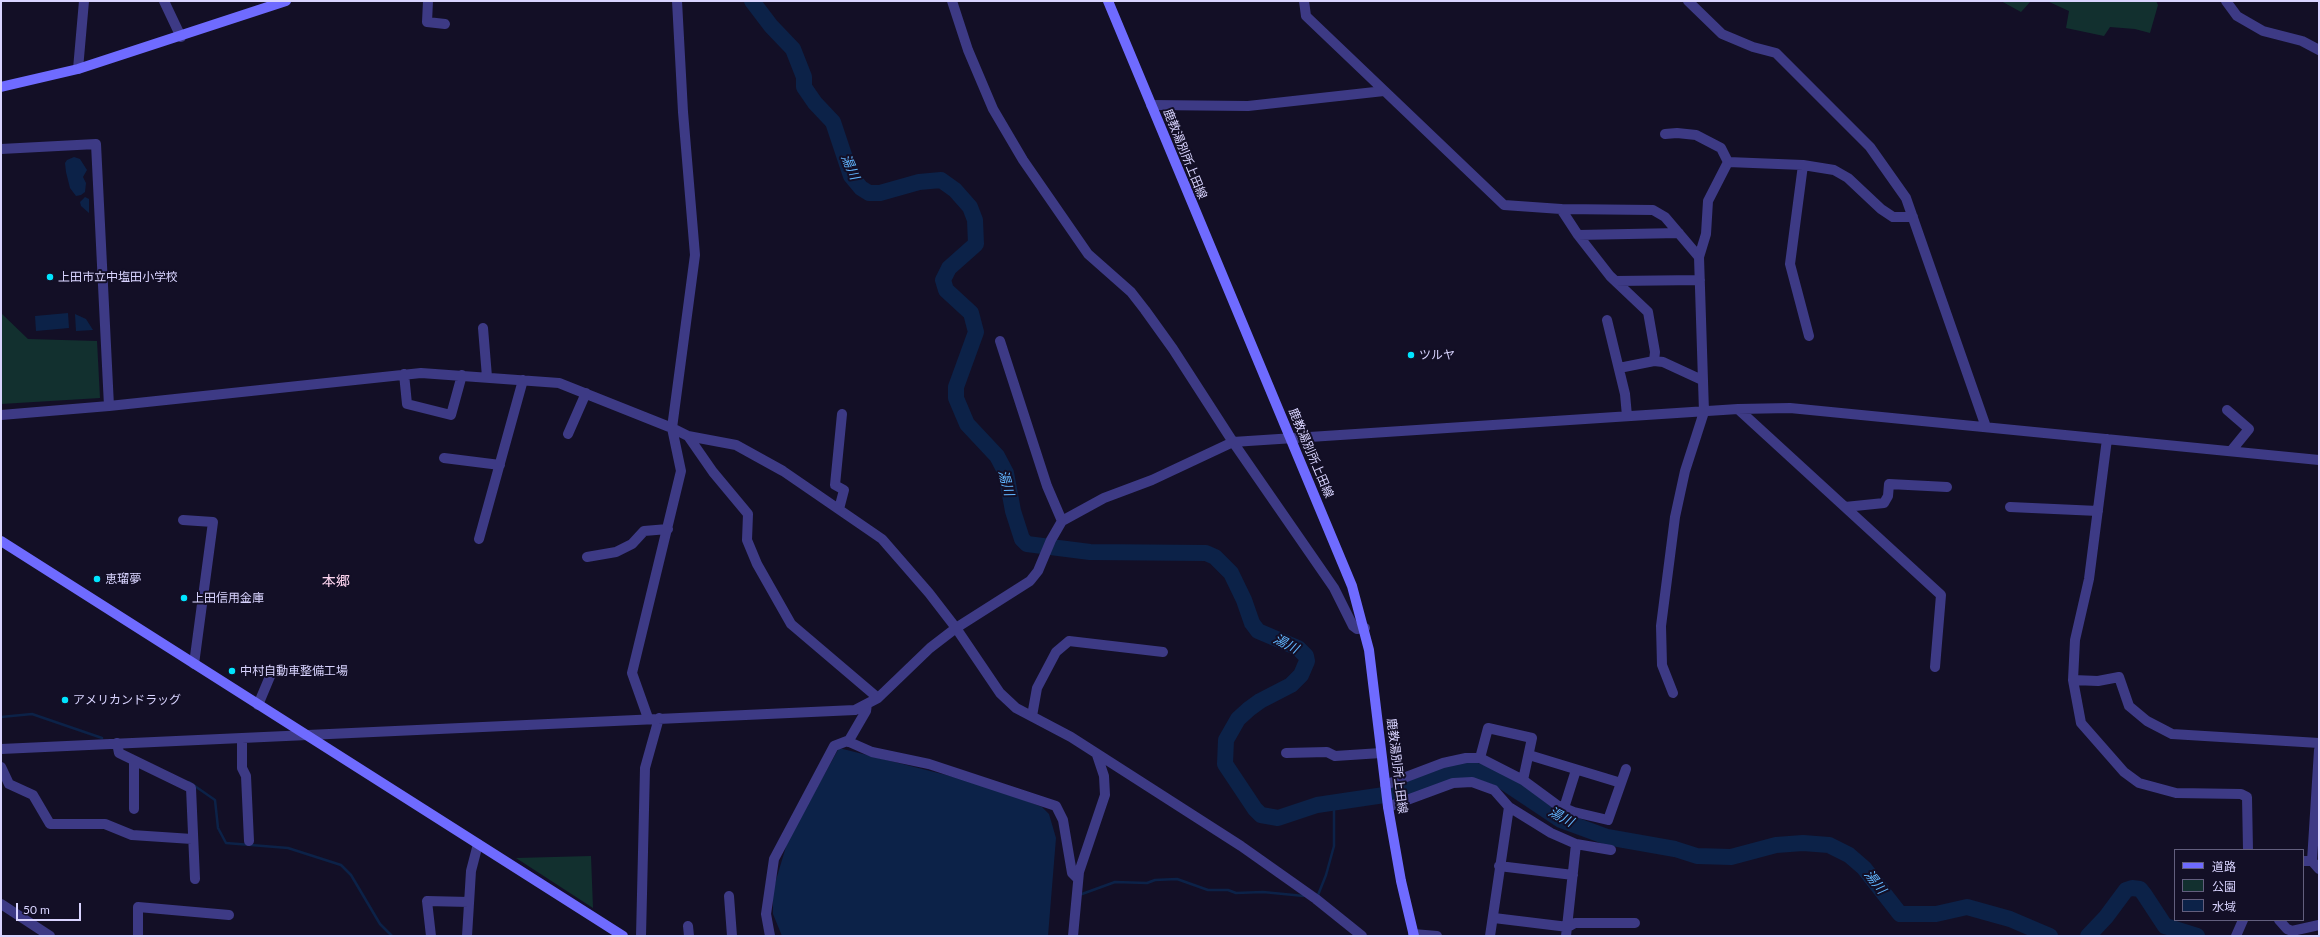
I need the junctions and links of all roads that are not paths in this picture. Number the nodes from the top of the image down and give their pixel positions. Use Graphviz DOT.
graph roads {
  1 [pos="84,1"];
  2 [pos="164,1"];
  3 [pos="286,1"];
  4 [pos="428,1"];
  5 [pos="678,1"];
  6 [pos="952,1"];
  7 [pos="1108,1"];
  8 [pos="1304,1"];
  9 [pos="1688,1"];
  10 [pos="2226,1"];
  11 [pos="445,24"];
  12 [pos="182,36"];
  13 [pos="2319,50"];
  14 [pos="78,69"];
  15 [pos="1,87"];
  16 [pos="1384,91"];
  17 [pos="1151,105"];
  18 [pos="1665,134"];
  19 [pos="1,148"];
  20 [pos="1728,162"];
  21 [pos="1803,165"];
  22 [pos="1561,209"];
  23 [pos="1913,217"];
  24 [pos="1679,233"];
  25 [pos="1578,235"];
  26 [pos="1699,257"];
  27 [pos="1700,280"];
  28 [pos="1615,281"];
  29 [pos="1607,320"];
  30 [pos="483,328"];
  31 [pos="1809,336"];
  32 [pos="1000,341"];
  33 [pos="1654,361"];
  34 [pos="1619,368"];
  35 [pos="404,374"];
  36 [pos="462,374"];
  37 [pos="487,377"];
  38 [pos="523,380"];
  39 [pos="1702,380"];
  40 [pos="586,393"];
  41 [pos="109,406"];
  42 [pos="1738,409"];
  43 [pos="2227,410"];
  44 [pos="1704,412"];
  45 [pos="1,414"];
  46 [pos="842,414"];
  47 [pos="1628,416"];
  48 [pos="1986,427"];
  49 [pos="672,428"];
  50 [pos="568,434"];
  51 [pos="688,436"];
  52 [pos="1291,439"];
  53 [pos="2107,439"];
  54 [pos="1233,442"];
  55 [pos="2231,451"];
  56 [pos="444,458"];
  57 [pos="2319,460"];
  58 [pos="500,464"];
  59 [pos="1948,487"];
  60 [pos="2010,507"];
  61 [pos="1846,508"];
  62 [pos="839,510"];
  63 [pos="2098,511"];
  64 [pos="183,520"];
  65 [pos="1062,521"];
  66 [pos="668,529"];
  67 [pos="479,539"];
  68 [pos="1,541"];
  69 [pos="587,557"];
  70 [pos="956,628"];
  71 [pos="1365,628"];
  72 [pos="1163,652"];
  73 [pos="194,664"];
  74 [pos="1936,667"];
  75 [pos="271,674"];
  76 [pos="2073,680"];
  77 [pos="1673,693"];
  78 [pos="878,698"];
  79 [pos="867,704"];
  80 [pos="258,705"];
  81 [pos="1032,716"];
  82 [pos="648,718"];
  83 [pos="659,718"];
  84 [pos="306,734"];
  85 [pos="242,738"];
  86 [pos="848,742"];
  87 [pos="2319,743"];
  88 [pos="117,744"];
  89 [pos="1,749"];
  90 [pos="2319,750"];
  91 [pos="1286,753"];
  92 [pos="1381,753"];
  93 [pos="1097,755"];
  94 [pos="1529,755"];
  95 [pos="1480,758"];
  96 [pos="134,761"];
  97 [pos="1,767"];
  98 [pos="1626,769"];
  99 [pos="1576,770"];
  100 [pos="1523,780"];
  101 [pos="1621,784"];
  102 [pos="1386,787"];
  103 [pos="1387,805"];
  104 [pos="1509,806"];
  105 [pos="1564,808"];
  106 [pos="134,810"];
  107 [pos="192,839"];
  108 [pos="249,841"];
  109 [pos="478,844"];
  110 [pos="1576,844"];
  111 [pos="2248,849"];
  112 [pos="1611,850"];
  113 [pos="2307,861"];
  114 [pos="1499,866"];
  115 [pos="2319,870"];
  116 [pos="1573,875"];
  117 [pos="195,879"];
  118 [pos="1078,879"];
  119 [pos="729,896"];
  120 [pos="469,902"];
  121 [pos="1,904"];
  122 [pos="229,915"];
  123 [pos="1494,918"];
  124 [pos="2243,921"];
  125 [pos="2280,921"];
  126 [pos="1636,923"];
  127 [pos="2319,925"];
  128 [pos="1567,932"];
  129 [pos="1414,935"];
  130 [pos="50,936"];
  131 [pos="138,936"];
  132 [pos="432,936"];
  133 [pos="467,936"];
  134 [pos="623,936"];
  135 [pos="641,936"];
  136 [pos="732,936"];
  137 [pos="770,936"];
  138 [pos="1073,936"];
  139 [pos="1362,936"];
  140 [pos="1437,936"];
  141 [pos="1490,936"];
  142 [pos="2236,936"];
  1 -- 14 [label="street"];
  2 -- 12 [label="street"];
  3 -- 12 [label="street"];
  4 -- 11 [label="street"];
  5 -- 49 [label="street"];
  6 -- 54 [label="street"];
  7 -- 17 [label="street, 鹿教湯別所上田線"];
  8 -- 16 [label="street"];
  9 -- 23 [label="street"];
  10 -- 13 [label="street"];
  12 -- 14 [label="street"];
  14 -- 15 [label="street"];
  16 -- 17 [label="street"];
  16 -- 22 [label="street"];
  17 -- 52 [label="street, 鹿教湯別所上田線"];
  18 -- 20 [label="street"];
  19 -- 41 [label="street"];
  20 -- 21 [label="street"];
  20 -- 26 [label="street"];
  21 -- 23 [label="street"];
  21 -- 31 [label="street"];
  22 -- 24 [label="street"];
  22 -- 25 [label="street"];
  23 -- 48 [label="street"];
  24 -- 25 [label="street"];
  24 -- 26 [label="street"];
  25 -- 28 [label="street"];
  26 -- 27 [label="street"];
  27 -- 28 [label="street"];
  27 -- 39 [label="street"];
  28 -- 33 [label="street"];
  29 -- 34 [label="street"];
  30 -- 37 [label="street"];
  32 -- 65 [label="street"];
  33 -- 34 [label="street"];
  33 -- 39 [label="street"];
  34 -- 47 [label="street"];
  35 -- 36 [label="street"];
  35 -- 36 [label="street"];
  35 -- 41 [label="street"];
  36 -- 37 [label="street"];
  37 -- 38 [label="street"];
  38 -- 40 [label="street"];
  38 -- 58 [label="street"];
  39 -- 44 [label="street"];
  40 -- 49 [label="street"];
  40 -- 50 [label="street"];
  41 -- 45 [label="street"];
  42 -- 44 [label="street"];
  42 -- 48 [label="street"];
  42 -- 61 [label="street"];
  43 -- 55 [label="street"];
  44 -- 47 [label="street"];
  44 -- 77 [label="street"];
  46 -- 62 [label="street"];
  47 -- 52 [label="street"];
  48 -- 53 [label="street"];
  49 -- 51 [label="street"];
  49 -- 66 [label="street"];
  51 -- 62 [label="street"];
  51 -- 78 [label="street"];
  52 -- 54 [label="street"];
  52 -- 71 [label="street, 鹿教湯別所上田線"];
  53 -- 55 [label="street"];
  53 -- 63 [label="street"];
  54 -- 65 [label="street"];
  54 -- 71 [label="street"];
  55 -- 57 [label="street"];
  56 -- 58 [label="street"];
  58 -- 67 [label="street"];
  59 -- 61 [label="street"];
  60 -- 63 [label="street"];
  61 -- 74 [label="street"];
  62 -- 70 [label="street"];
  63 -- 76 [label="street"];
  64 -- 73 [label="street"];
  65 -- 70 [label="street"];
  66 -- 69 [label="street"];
  66 -- 82 [label="street"];
  68 -- 73 [label="street"];
  70 -- 78 [label="street"];
  70 -- 81 [label="street"];
  71 -- 92 [label="street, 鹿教湯別所上田線"];
  72 -- 81 [label="street"];
  73 -- 80 [label="street"];
  75 -- 80 [label="street"];
  76 -- 87 [label="street"];
  76 -- 111 [label="street"];
  78 -- 79 [label="street"];
  79 -- 83 [label="street"];
  79 -- 86 [label="street"];
  80 -- 84 [label="street"];
  81 -- 93 [label="street"];
  82 -- 83 [label="street"];
  82 -- 84 [label="street"];
  83 -- 135 [label="street"];
  84 -- 85 [label="street"];
  84 -- 109 [label="street"];
  85 -- 88 [label="street"];
  85 -- 108 [label="street"];
  86 -- 118 [label="street"];
  86 -- 137 [label="street"];
  88 -- 89 [label="street"];
  88 -- 96 [label="street"];
  90 -- 113 [label="street"];
  91 -- 92 [label="street"];
  92 -- 102 [label="street, 鹿教湯別所上田線"];
  93 -- 118 [label="street"];
  93 -- 139 [label="street"];
  94 -- 95 [label="street"];
  94 -- 99 [label="street"];
  94 -- 100 [label="street"];
  95 -- 100 [label="street"];
  95 -- 102 [label="street"];
  96 -- 106 [label="street"];
  96 -- 107 [label="street"];
  97 -- 107 [label="street"];
  98 -- 101 [label="street"];
  99 -- 101 [label="street"];
  99 -- 105 [label="street"];
  100 -- 105 [label="street"];
  101 -- 105 [label="street"];
  102 -- 103 [label="street, 鹿教湯別所上田線"];
  103 -- 104 [label="street"];
  103 -- 129 [label="street, 鹿教湯別所上田線"];
  104 -- 110 [label="street"];
  104 -- 114 [label="street"];
  107 -- 117 [label="street"];
  109 -- 120 [label="street"];
  109 -- 134 [label="street"];
  110 -- 112 [label="street"];
  110 -- 116 [label="street"];
  113 -- 115 [label="street"];
  114 -- 116 [label="street"];
  114 -- 123 [label="street"];
  116 -- 128 [label="street"];
  118 -- 138 [label="street"];
  119 -- 136 [label="street"];
  120 -- 132 [label="street"];
  120 -- 133 [label="street"];
  121 -- 130 [label="street"];
  122 -- 131 [label="street"];
  123 -- 128 [label="street"];
  123 -- 141 [label="street"];
  124 -- 142 [label="street"];
  125 -- 127 [label="street"];
  126 -- 128 [label="street"];
  129 -- 140 [label="street"];
}
